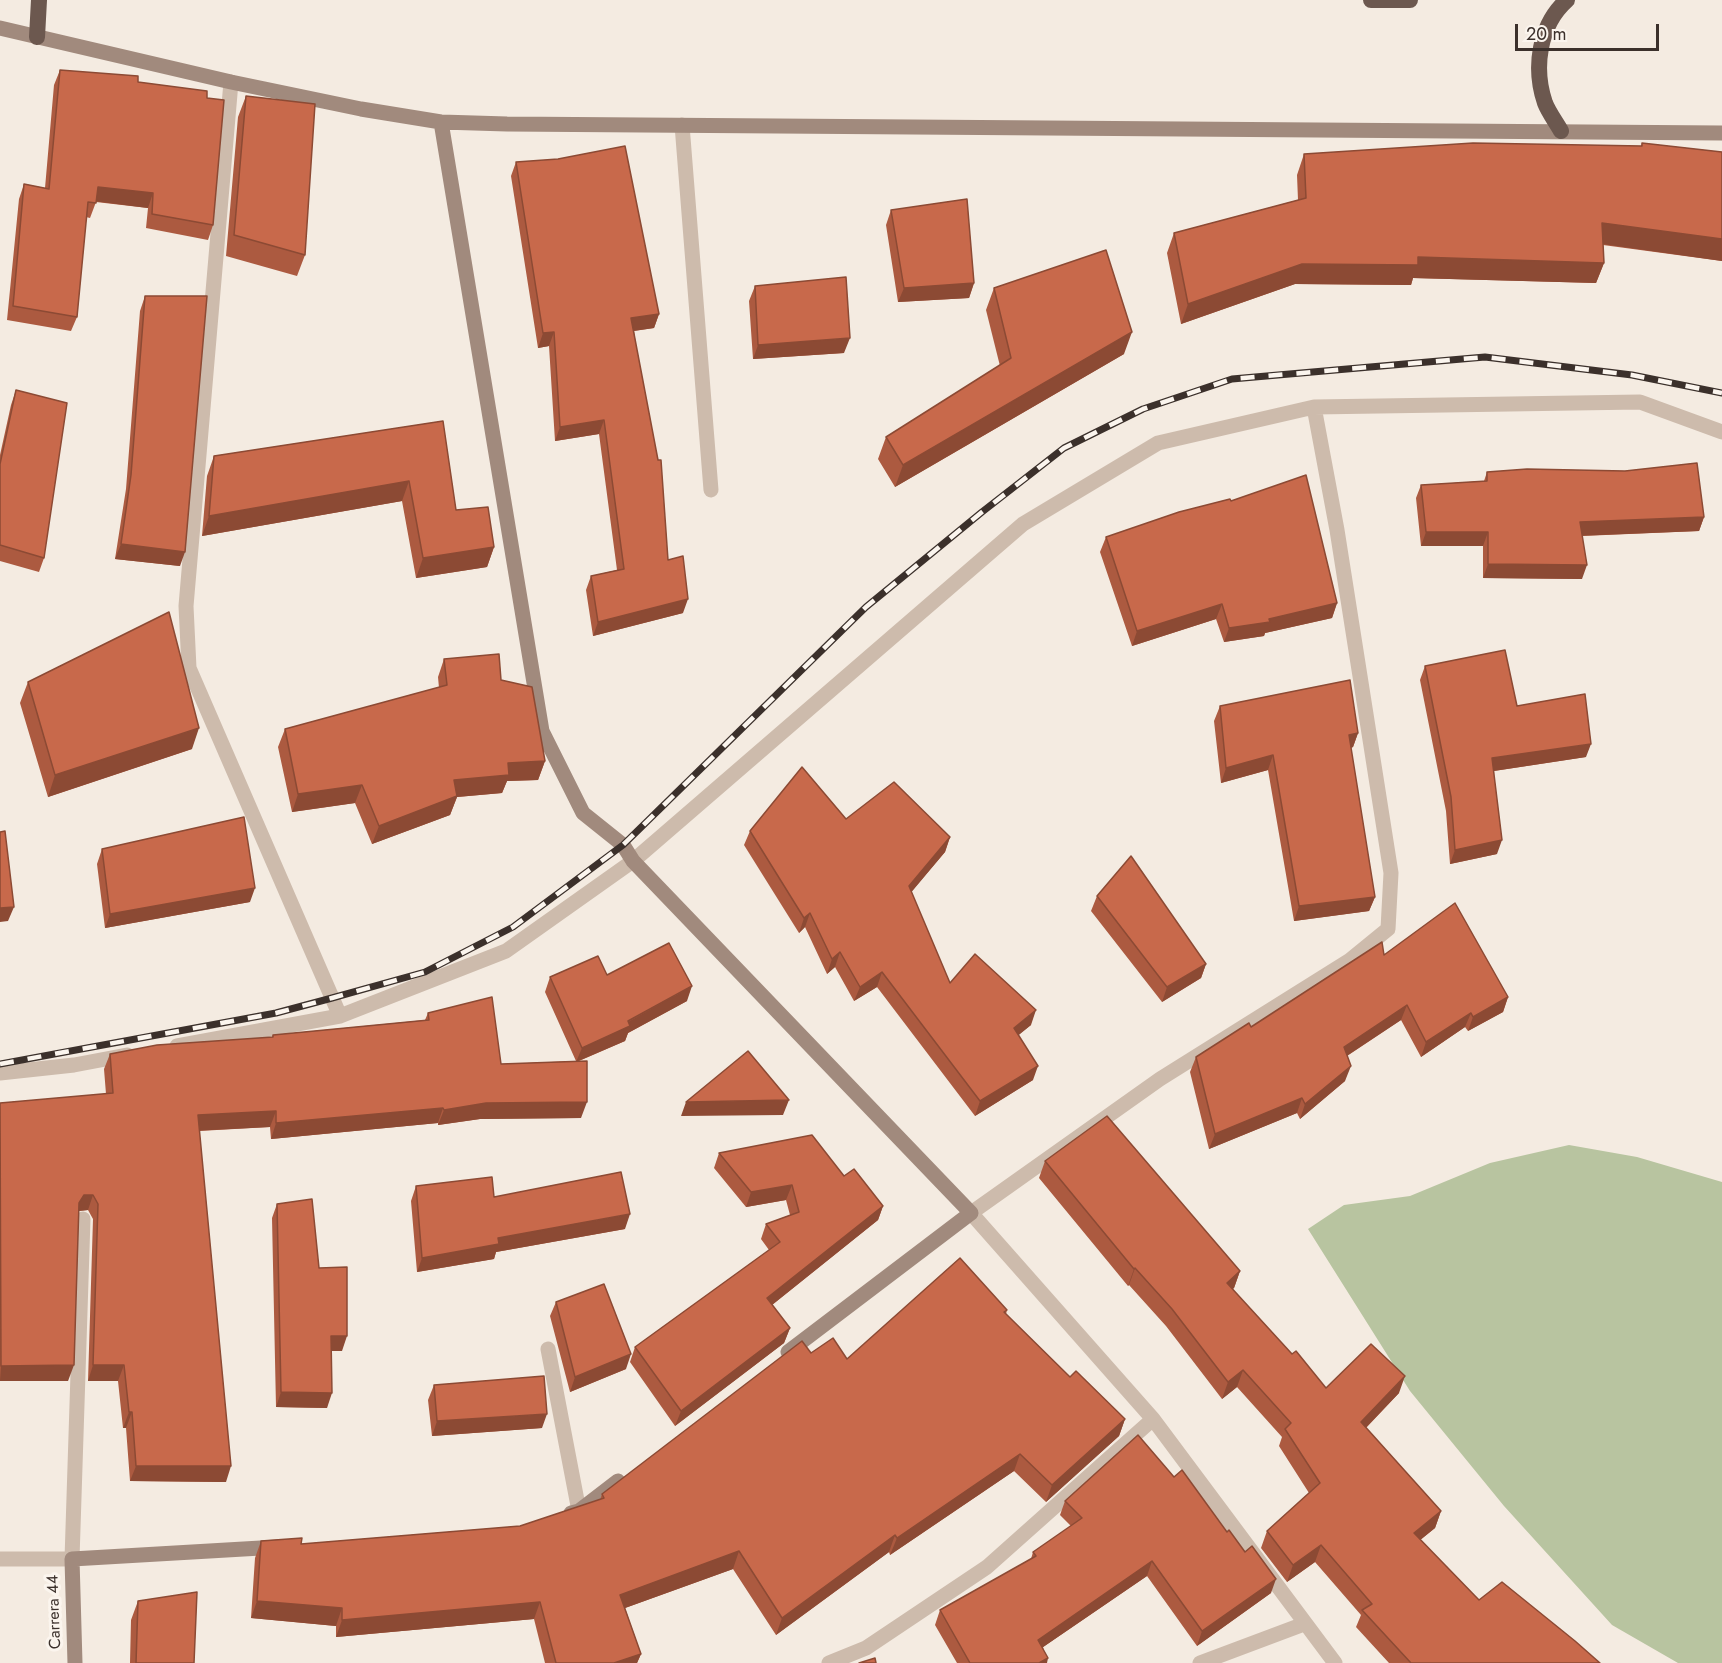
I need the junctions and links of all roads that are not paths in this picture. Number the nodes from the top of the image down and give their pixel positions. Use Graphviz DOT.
graph roads {
  1 [pos="39,0"];
  2 [pos="1371,0"];
  3 [pos="1410,0"];
  4 [pos="1567,0"];
  5 [pos="0,28"];
  6 [pos="37,37"];
  7 [pos="231,82"];
  8 [pos="441,122"];
  9 [pos="682,125"];
  10 [pos="1561,131"];
  11 [pos="1722,133"];
  12 [pos="1314,407"];
  13 [pos="1722,432"];
  14 [pos="711,490"];
  15 [pos="633,861"];
  16 [pos="340,1016"];
  17 [pos="167,1048"];
  18 [pos="144,1052"];
  19 [pos="0,1072"];
  20 [pos="971,1213"];
  21 [pos="83,1219"];
  22 [pos="548,1349"];
  23 [pos="775,1362"];
  24 [pos="1153,1419"];
  25 [pos="626,1475"];
  26 [pos="579,1511"];
  27 [pos="558,1517"];
  28 [pos="294,1546"];
  29 [pos="0,1559"];
  30 [pos="72,1559"];
  31 [pos="1304,1624"];
  32 [pos="75,1663"];
  33 [pos="830,1663"];
  34 [pos="1200,1663"];
  35 [pos="1335,1663"];
  1 -- 6 [label="highway"];
  2 -- 3 [label="highway"];
  4 -- 10 [label="highway"];
  5 -- 6 [label="main road"];
  6 -- 7 [label="main road"];
  7 -- 8 [label="main road"];
  7 -- 16 [label="street"];
  8 -- 9 [label="main road"];
  8 -- 15 [label="main road"];
  9 -- 10 [label="main road"];
  9 -- 14 [label="street"];
  10 -- 11 [label="main road"];
  12 -- 13 [label="street"];
  12 -- 15 [label="street"];
  12 -- 20 [label="street"];
  15 -- 16 [label="street"];
  15 -- 20 [label="main road"];
  16 -- 17 [label="street"];
  18 -- 19 [label="street"];
  20 -- 23 [label="main road"];
  20 -- 24 [label="street"];
  21 -- 30 [label="street"];
  22 -- 26 [label="street"];
  24 -- 31 [label="street"];
  24 -- 33 [label="street"];
  25 -- 26 [label="main road"];
  26 -- 27 [label="main road"];
  28 -- 30 [label="main road"];
  29 -- 30 [label="street"];
  30 -- 32 [label="main road, Carrera 44"];
  31 -- 34 [label="street"];
  31 -- 35 [label="street"];
}
